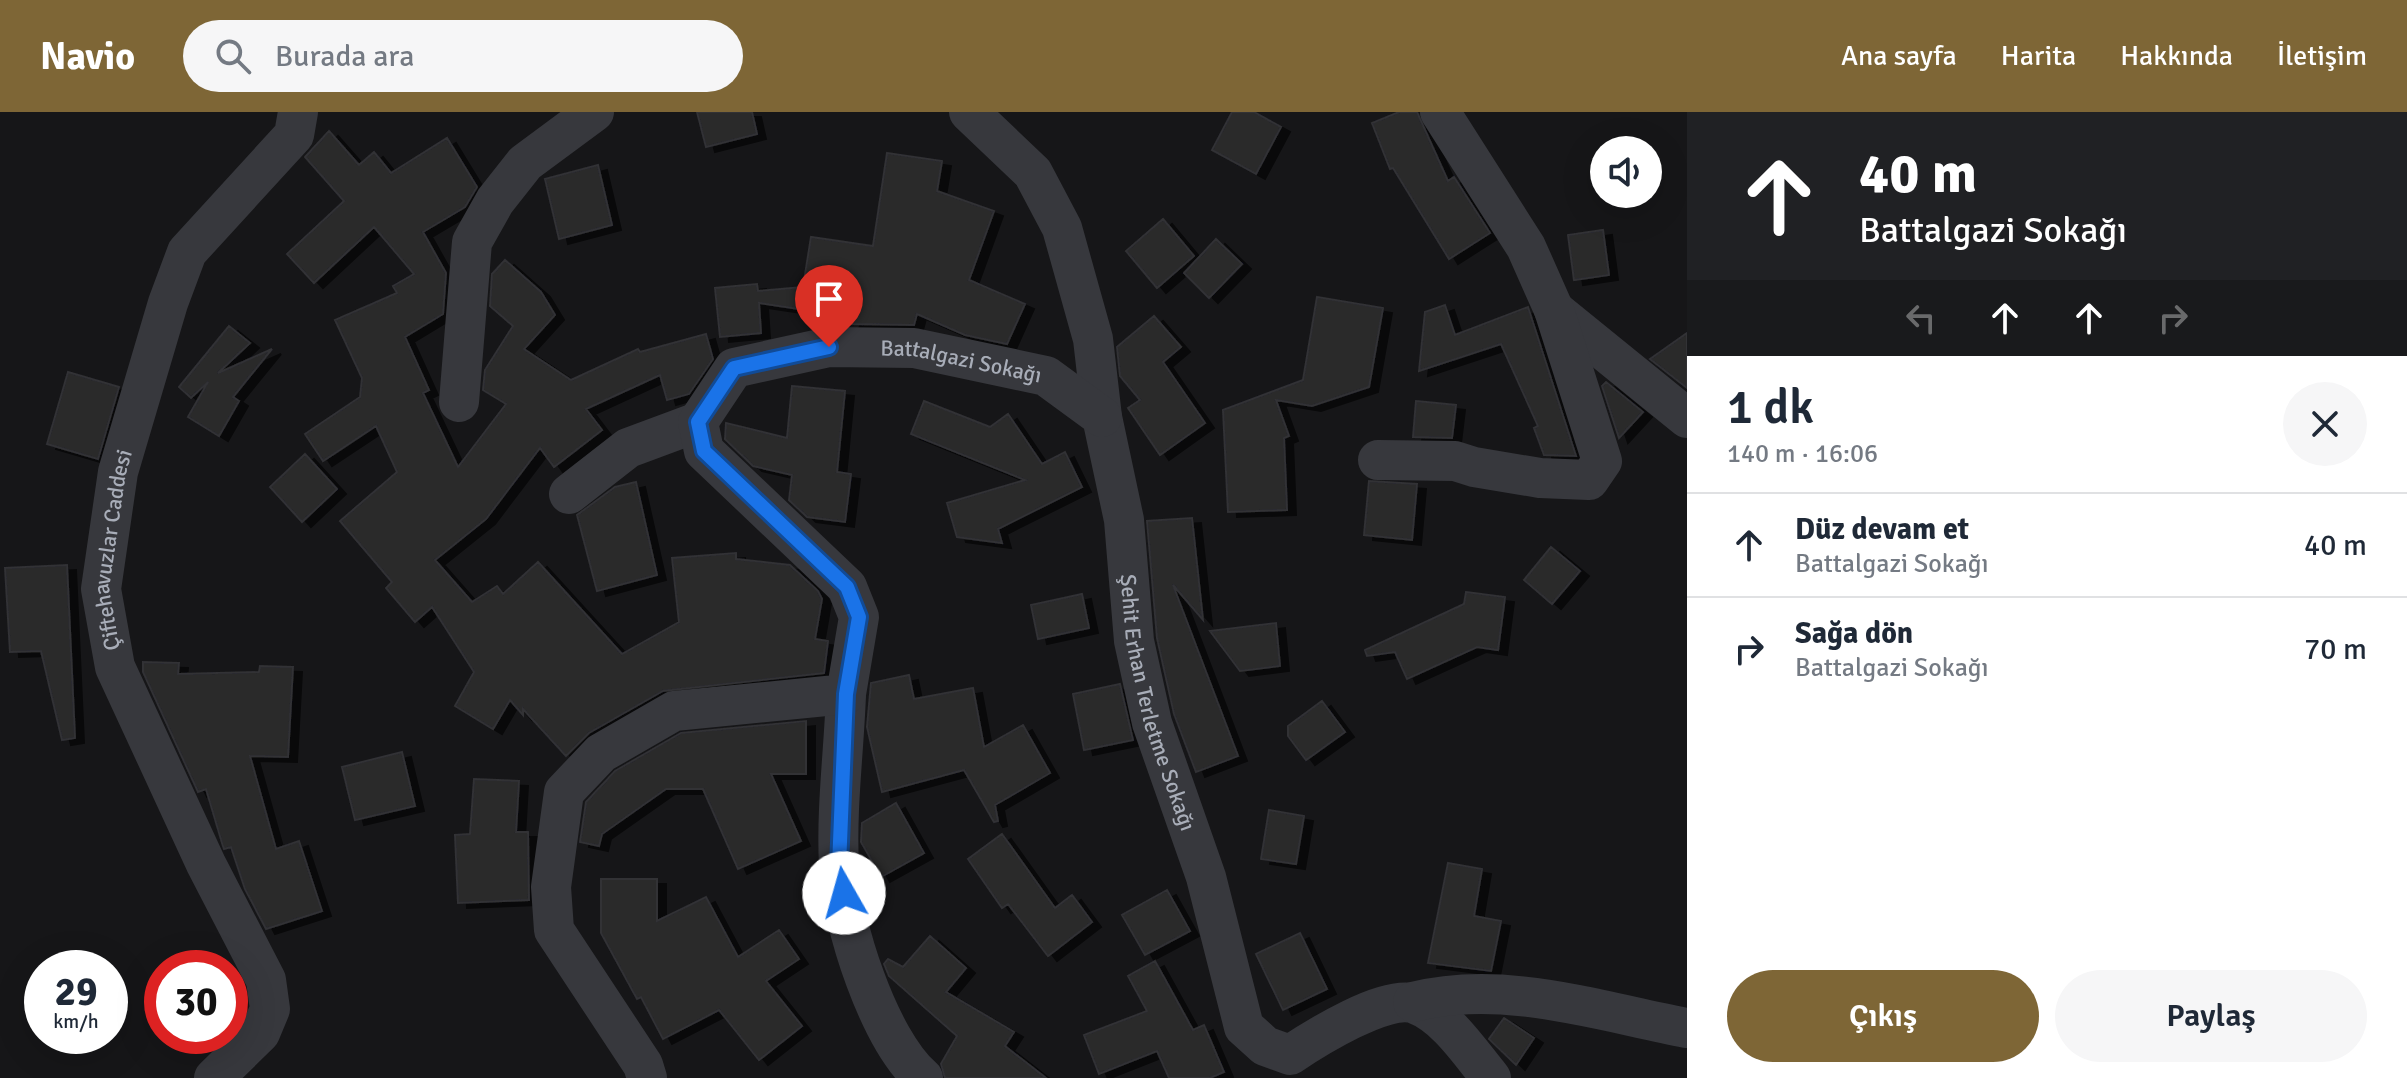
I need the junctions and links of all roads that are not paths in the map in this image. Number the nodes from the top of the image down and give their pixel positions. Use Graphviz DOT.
graph roads {
  1 [pos="298,112"];
  2 [pos="594,112"];
  3 [pos="969,112"];
  4 [pos="1440,112"];
  5 [pos="1554,310"];
  6 [pos="459,402"];
  7 [pos="1102,417"];
  8 [pos="1687,418"];
  9 [pos="698,422"];
  10 [pos="1378,460"];
  11 [pos="569,494"];
  12 [pos="846,694"];
  13 [pos="1413,1002"];
  14 [pos="1687,1028"];
  15 [pos="214,1078"];
  16 [pos="647,1078"];
  17 [pos="923,1078"];
  18 [pos="1491,1078"];
  1 -- 15 [label="street, Çiftehavuzlar Caddesi"];
  2 -- 6 [label="street"];
  3 -- 7 [label="street, Şehit Erhan Terletme Sokağı"];
  4 -- 5 [label="street"];
  5 -- 8 [label="street"];
  5 -- 10 [label="street"];
  7 -- 9 [label="street, Battalgazi Sokağı"];
  7 -- 13 [label="street, Şehit Erhan Terletme Sokağı"];
  9 -- 11 [label="street"];
  9 -- 12 [label="street"];
  12 -- 16 [label="street"];
  12 -- 17 [label="street"];
  13 -- 14 [label="street"];
  13 -- 18 [label="street"];
}
